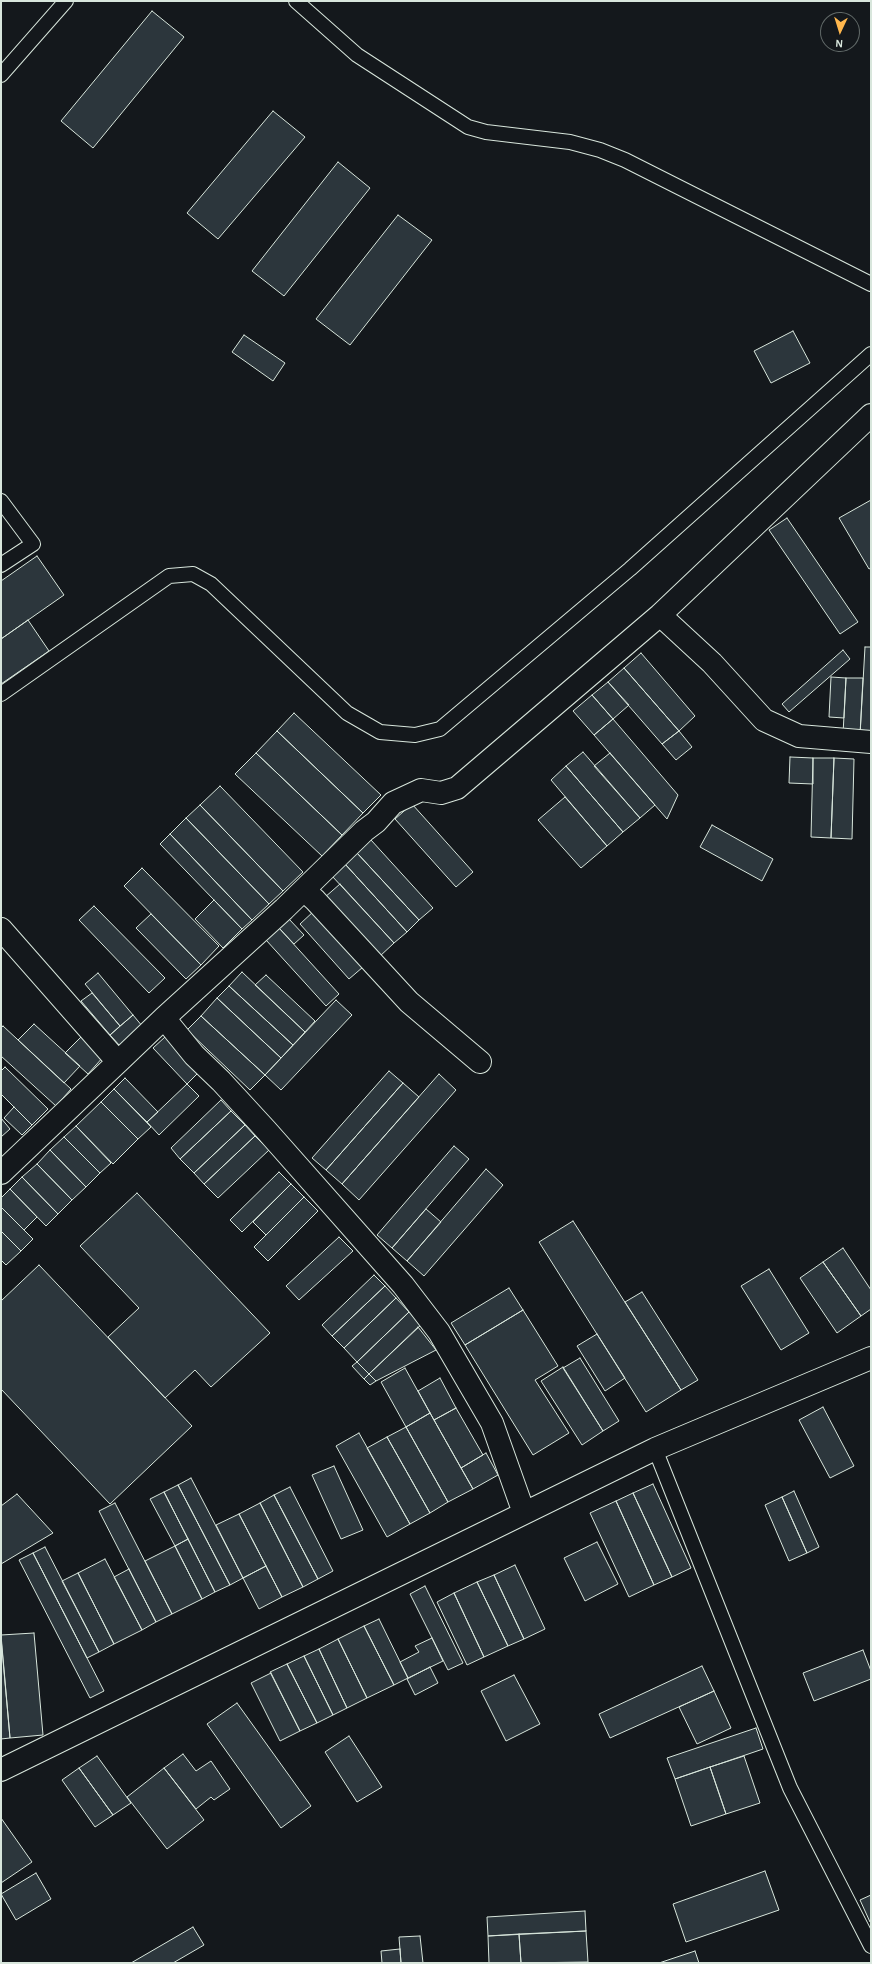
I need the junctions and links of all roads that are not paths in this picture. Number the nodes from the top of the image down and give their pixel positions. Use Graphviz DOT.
graph roads {
  1 [pos="66,1"];
  2 [pos="296,1"];
  3 [pos="1,75"];
  4 [pos="871,284"];
  5 [pos="871,354"];
  6 [pos="871,414"];
  7 [pos="1,501"];
  8 [pos="1,565"];
  9 [pos="660,615"];
  10 [pos="1,694"];
  11 [pos="871,742"];
  12 [pos="304,890"];
  13 [pos="1,929"];
  14 [pos="164,1018"];
  15 [pos="118,1062"];
  16 [pos="480,1062"];
  17 [pos="1,1173"];
  18 [pos="871,1358"];
  19 [pos="655,1449"];
  20 [pos="524,1513"];
  21 [pos="1,1770"];
  22 [pos="871,1946"];
  1 -- 3 [label="lane"];
  2 -- 4 [label="lane"];
  5 -- 10 [label="lane"];
  6 -- 9 [label="street"];
  7 -- 8 [label="lane"];
  9 -- 11 [label="street"];
  9 -- 12 [label="street"];
  12 -- 14 [label="street"];
  12 -- 16 [label="street"];
  13 -- 15 [label="street"];
  14 -- 15 [label="street"];
  14 -- 20 [label="street"];
  15 -- 17 [label="street"];
  18 -- 19 [label="street"];
  19 -- 20 [label="street"];
  19 -- 22 [label="lane"];
  20 -- 21 [label="street"];
}
